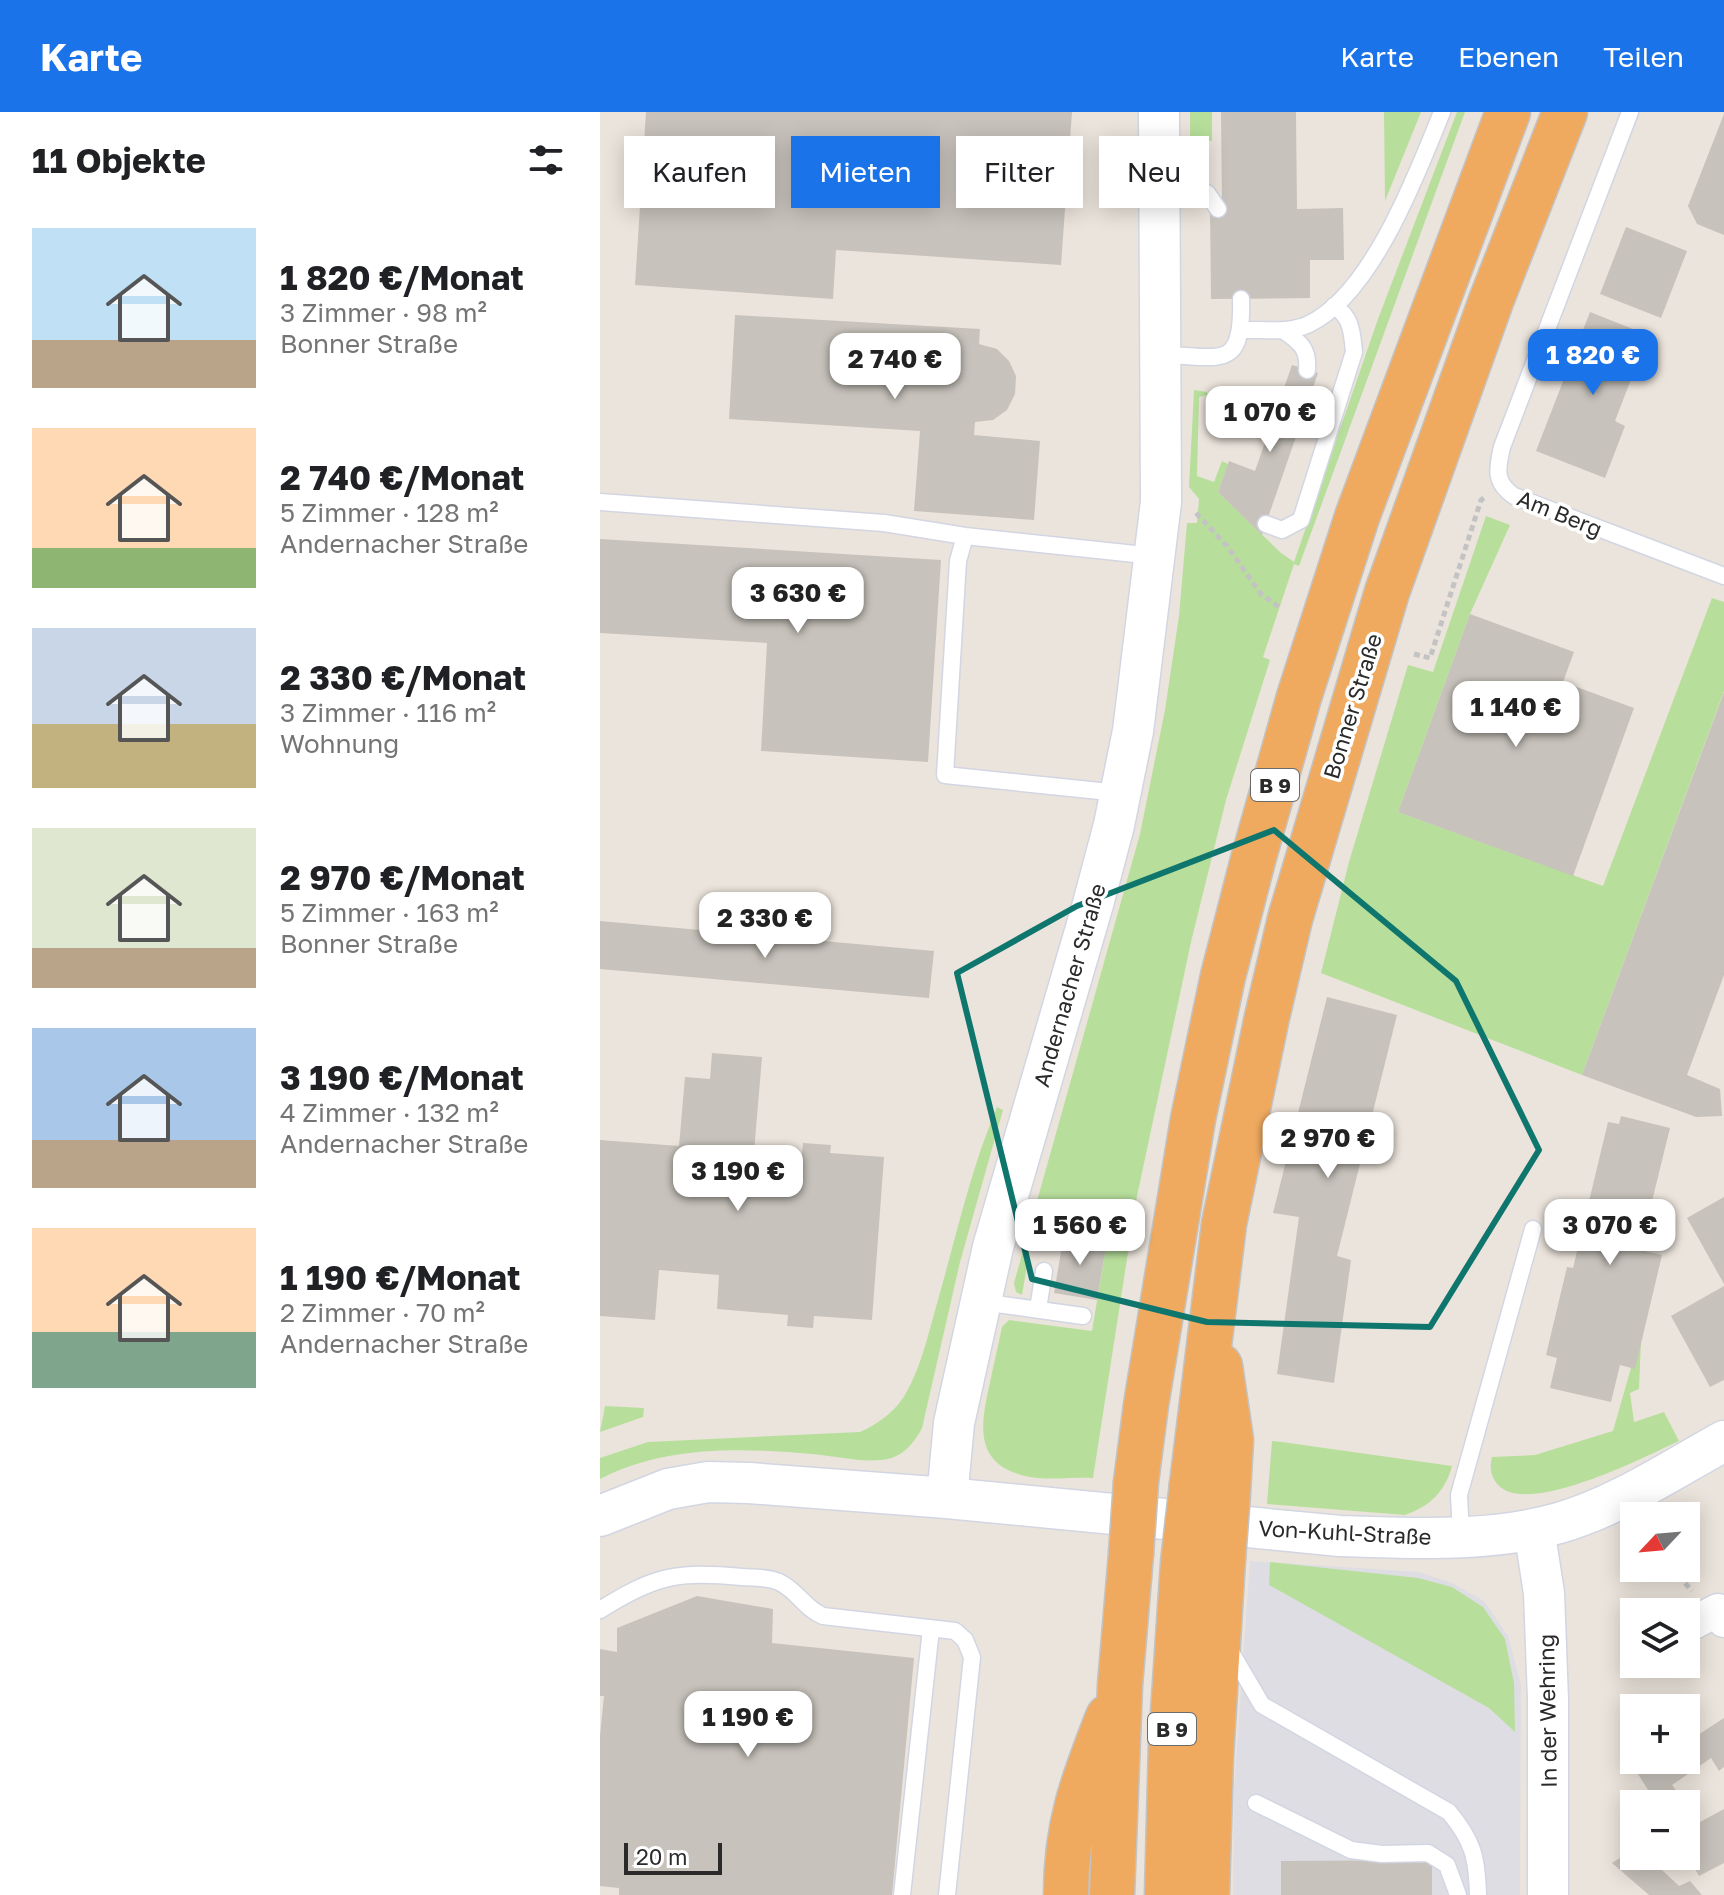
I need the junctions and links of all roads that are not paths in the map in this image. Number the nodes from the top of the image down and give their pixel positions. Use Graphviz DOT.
graph roads {
  1 [pos="1159,112"];
  2 [pos="1442,112"];
  3 [pos="1508,112"];
  4 [pos="1565,112"];
  5 [pos="1630,112"];
  6 [pos="1159,136"];
  7 [pos="1209,196"];
  8 [pos="1159,208"];
  9 [pos="1218,209"];
  10 [pos="1241,299"];
  11 [pos="1334,306"];
  12 [pos="1242,330"];
  13 [pos="1284,331"];
  14 [pos="1160,355"];
  15 [pos="1307,370"];
  16 [pos="600,502"];
  17 [pos="1266,524"];
  18 [pos="965,536"];
  19 [pos="1154,556"];
  20 [pos="1724,576"];
  21 [pos="1121,793"];
  22 [pos="1533,1229"];
  23 [pos="1044,1271"];
  24 [pos="980,1301"];
  25 [pos="1038,1309"];
  26 [pos="1083,1316"];
  27 [pos="1724,1441"];
  28 [pos="947,1498"];
  29 [pos="600,1516"];
  30 [pos="1534,1529"];
  31 [pos="1461,1536"];
  32 [pos="1203,1561"];
  33 [pos="600,1610"];
  34 [pos="1700,1620"];
  35 [pos="1724,1621"];
  36 [pos="931,1629"];
  37 [pos="1220,1632"];
  38 [pos="1120,1685"];
  39 [pos="1256,1803"];
  40 [pos="902,1895"];
  41 [pos="947,1895"];
  42 [pos="1066,1895"];
  43 [pos="1112,1895"];
  44 [pos="1167,1895"];
  45 [pos="1207,1895"];
  46 [pos="1458,1895"];
  47 [pos="1478,1895"];
  48 [pos="1548,1895"];
  1 -- 6 [label="street, Andernacher Straße"];
  2 -- 11 [label="lane"];
  3 -- 38 [label="highway, B 9, bridge"];
  4 -- 32 [label="highway, Bonner Straße / B 9, bridge"];
  5 -- 20 [label="lane, Am Berg"];
  7 -- 9 [label="lane"];
  8 -- 14 [label="street, Andernacher Straße"];
  10 -- 12 [label="lane"];
  11 -- 13 [label="lane"];
  11 -- 17 [label="lane"];
  12 -- 13 [label="lane"];
  12 -- 14 [label="lane"];
  13 -- 15 [label="lane"];
  14 -- 19 [label="street, Andernacher Straße"];
  16 -- 18 [label="lane"];
  18 -- 19 [label="lane"];
  18 -- 21 [label="lane"];
  19 -- 21 [label="street, Andernacher Straße"];
  21 -- 24 [label="street, Andernacher Straße"];
  22 -- 31 [label="lane"];
  23 -- 25 [label="lane"];
  24 -- 25 [label="lane"];
  24 -- 28 [label="street, Andernacher Straße"];
  25 -- 26 [label="lane"];
  27 -- 30 [label="street, Von-Kuhl-Straße"];
  28 -- 29 [label="street"];
  28 -- 31 [label="street, Von-Kuhl-Straße"];
  30 -- 31 [label="street, Von-Kuhl-Straße"];
  30 -- 48 [label="street, In der Wehring"];
  32 -- 37 [label="highway"];
  32 -- 44 [label="highway, B 9"];
  33 -- 36 [label="lane"];
  34 -- 35 [label="street"];
  36 -- 40 [label="lane"];
  36 -- 41 [label="lane"];
  37 -- 45 [label="highway"];
  37 -- 47 [label="lane"];
  38 -- 42 [label="highway"];
  38 -- 43 [label="highway, B 9"];
  39 -- 46 [label="lane"];
}
